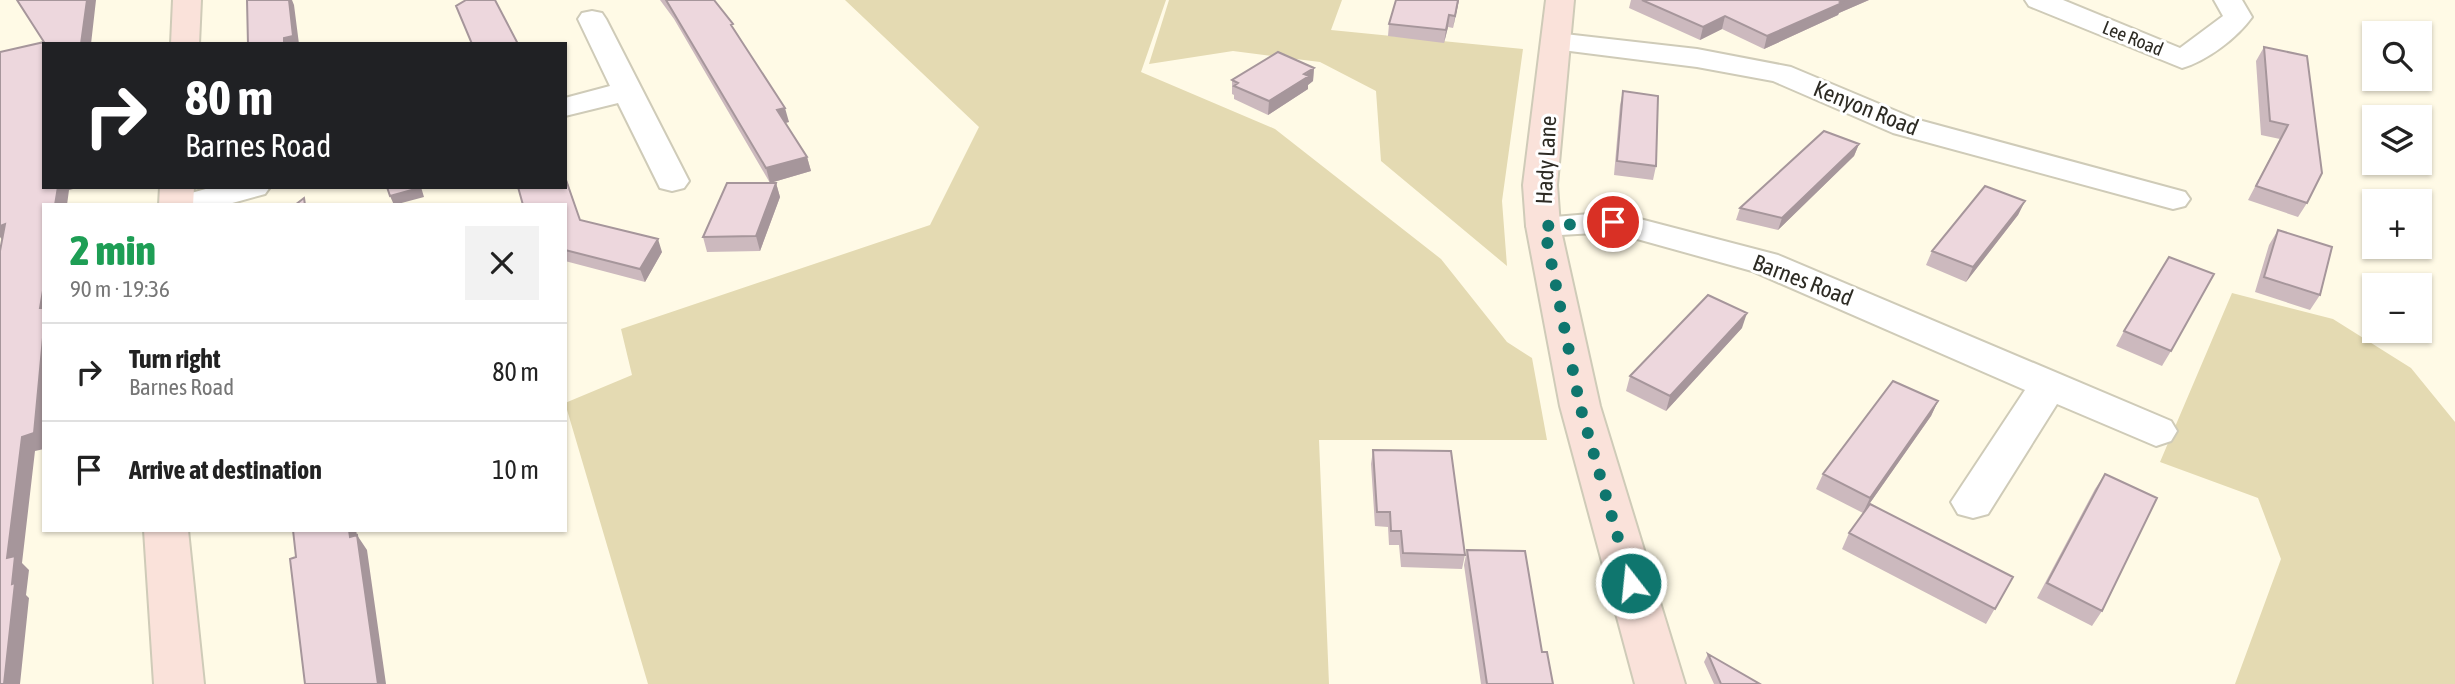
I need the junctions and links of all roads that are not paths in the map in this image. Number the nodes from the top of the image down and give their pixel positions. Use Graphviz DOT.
graph roads {
  1 [pos="187,0"];
  2 [pos="1560,0"];
  3 [pos="2039,0"];
  4 [pos="2228,0"];
  5 [pos="592,19"];
  6 [pos="185,42"];
  7 [pos="1556,42"];
  8 [pos="627,91"];
  9 [pos="567,106"];
  10 [pos="672,181"];
  11 [pos="245,189"];
  12 [pos="2173,199"];
  13 [pos="193,203"];
  14 [pos="1544,226"];
  15 [pos="2049,385"];
  16 [pos="2156,430"];
  17 [pos="1973,502"];
  18 [pos="166,532"];
  19 [pos="179,684"];
  20 [pos="1660,684"];
  1 -- 6 [label="street"];
  2 -- 7 [label="street, Hady Lane"];
  3 -- 4 [label="street, Lee Road"];
  5 -- 8 [label="street"];
  7 -- 12 [label="street, Kenyon Road"];
  7 -- 14 [label="street, Hady Lane"];
  8 -- 9 [label="street"];
  8 -- 10 [label="street"];
  11 -- 13 [label="street"];
  14 -- 15 [label="street, Barnes Road"];
  14 -- 20 [label="street, Hady Lane"];
  15 -- 16 [label="street, Barnes Road"];
  15 -- 17 [label="street"];
  18 -- 19 [label="street"];
}
